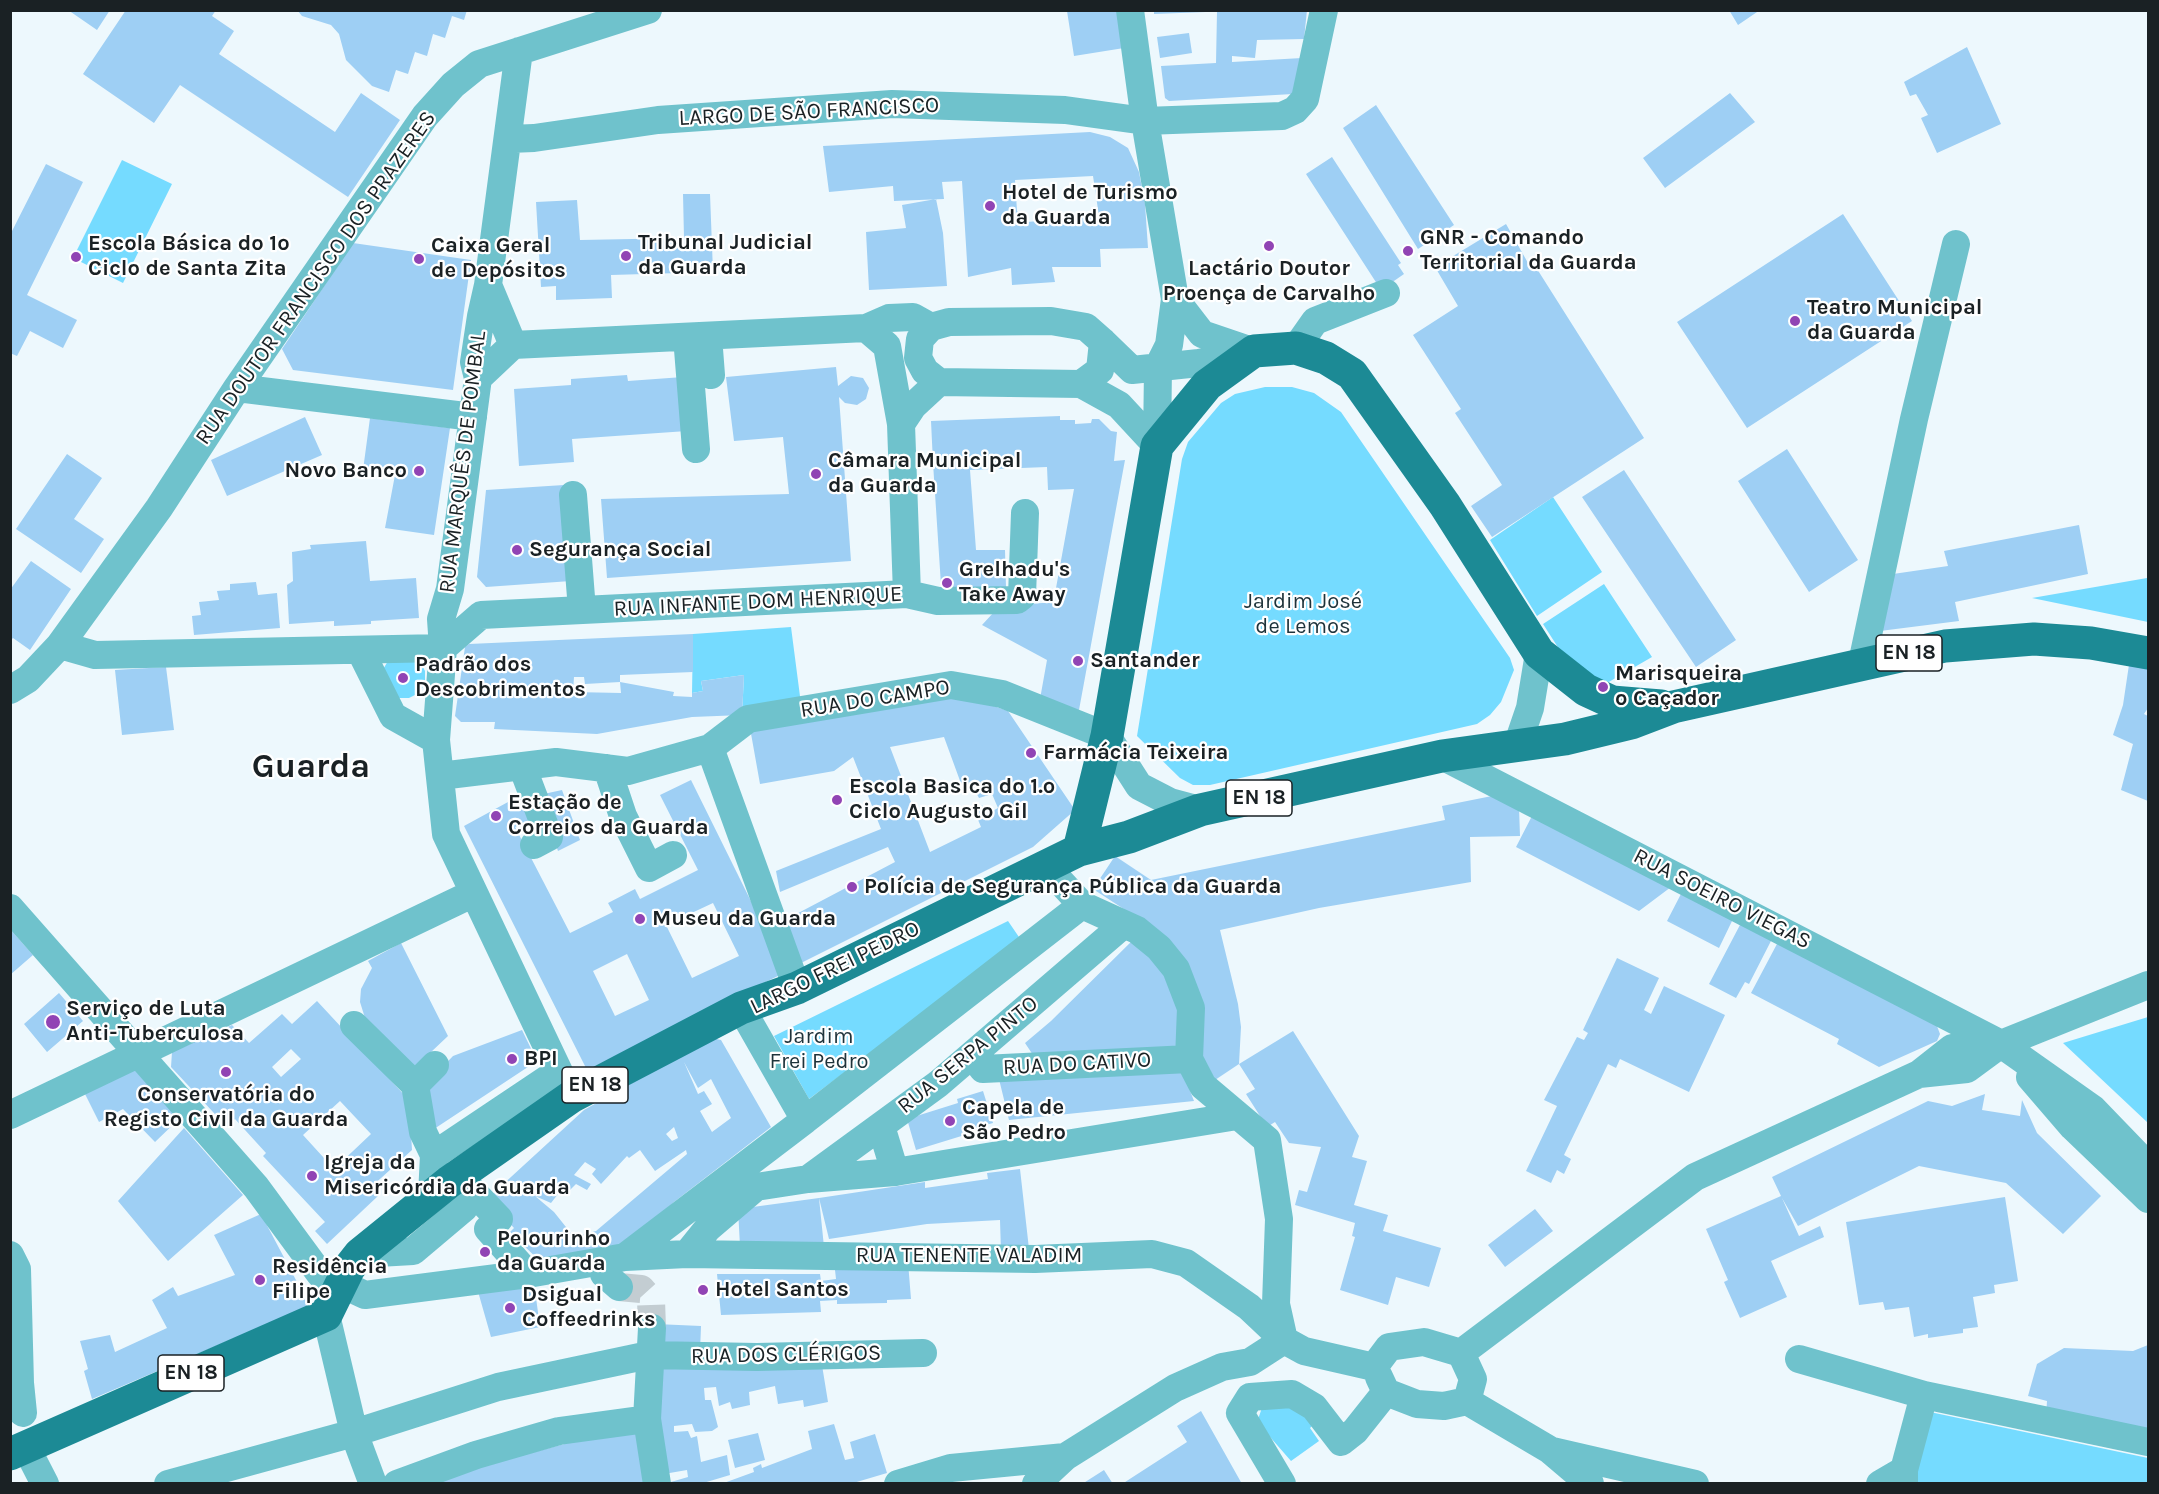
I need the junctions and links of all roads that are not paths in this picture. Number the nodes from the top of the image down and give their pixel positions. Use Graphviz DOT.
graph roads {
  1 [pos="648,10"];
  2 [pos="1130,10"];
  3 [pos="1324,10"];
  4 [pos="519,51"];
  5 [pos="1145,121"];
  6 [pos="509,139"];
  7 [pos="1956,244"];
  8 [pos="489,285"];
  9 [pos="1386,293"];
  10 [pos="1175,299"];
  11 [pos="931,327"];
  12 [pos="867,328"];
  13 [pos="698,337"];
  14 [pos="1103,342"];
  15 [pos="513,345"];
  16 [pos="1296,348"];
  17 [pos="1254,351"];
  18 [pos="1158,367"];
  19 [pos="711,375"];
  20 [pos="478,378"];
  21 [pos="939,382"];
  22 [pos="1081,384"];
  23 [pos="237,388"];
  24 [pos="472,417"];
  25 [pos="901,424"];
  26 [pos="1157,446"];
  27 [pos="696,449"];
  28 [pos="583,497"];
  29 [pos="1024,513"];
  30 [pos="450,589"];
  31 [pos="907,594"];
  32 [pos="591,609"];
  33 [pos="481,615"];
  34 [pos="60,645"];
  35 [pos="443,648"];
  36 [pos="360,650"];
  37 [pos="1539,653"];
  38 [pos="2148,653"];
  39 [pos="1862,663"];
  40 [pos="10,690"];
  41 [pos="1673,707"];
  42 [pos="1107,736"];
  43 [pos="436,740"];
  44 [pos="1517,746"];
  45 [pos="710,748"];
  46 [pos="1442,756"];
  47 [pos="522,766"];
  48 [pos="607,768"];
  49 [pos="440,776"];
  50 [pos="1200,810"];
  51 [pos="534,845"];
  52 [pos="1078,850"];
  53 [pos="673,855"];
  54 [pos="1046,866"];
  55 [pos="474,893"];
  56 [pos="1082,905"];
  57 [pos="10,908"];
  58 [pos="1123,925"];
  59 [pos="2148,985"];
  60 [pos="797,987"];
  61 [pos="741,1008"];
  62 [pos="354,1025"];
  63 [pos="2001,1044"];
  64 [pos="137,1054"];
  65 [pos="972,1055"];
  66 [pos="1189,1059"];
  67 [pos="435,1065"];
  68 [pos="415,1085"];
  69 [pos="565,1085"];
  70 [pos="10,1115"];
  71 [pos="1238,1116"];
  72 [pos="805,1120"];
  73 [pos="881,1126"];
  74 [pos="2148,1166"];
  75 [pos="895,1172"];
  76 [pos="443,1177"];
  77 [pos="808,1179"];
  78 [pos="2148,1199"];
  79 [pos="687,1254"];
  80 [pos="10,1255"];
  81 [pos="614,1259"];
  82 [pos="528,1274"];
  83 [pos="340,1284"];
  84 [pos="619,1287"];
  85 [pos="326,1315"];
  86 [pos="1284,1340"];
  87 [pos="650,1342"];
  88 [pos="923,1353"];
  89 [pos="1461,1353"];
  90 [pos="1799,1359"];
  91 [pos="1374,1366"];
  92 [pos="15,1383"];
  93 [pos="1386,1392"];
  94 [pos="1924,1395"];
  95 [pos="1467,1401"];
  96 [pos="23,1413"];
  97 [pos="647,1419"];
  98 [pos="354,1433"];
  99 [pos="2148,1442"];
  100 [pos="1550,1450"];
  101 [pos="18,1451"];
  102 [pos="1065,1457"];
  103 [pos="1904,1477"];
  104 [pos="45,1484"];
  105 [pos="168,1484"];
  106 [pos="373,1484"];
  107 [pos="397,1484"];
  108 [pos="657,1484"];
  109 [pos="898,1484"];
  110 [pos="1036,1484"];
  111 [pos="1282,1484"];
  112 [pos="1590,1484"];
  113 [pos="1695,1484"];
  114 [pos="1880,1484"];
  1 -- 4 [label="street, RUA DOUTOR FRANCISCO DOS PRAZERES"];
  2 -- 5 [label="street"];
  3 -- 5 [label="street, LARGO DE SÃO FRANCISCO"];
  4 -- 6 [label="street, RUA MARQUÊS DE POMBAL"];
  4 -- 23 [label="street, RUA DOUTOR FRANCISCO DOS PRAZERES"];
  5 -- 6 [label="street, LARGO DE SÃO FRANCISCO"];
  5 -- 10 [label="street"];
  6 -- 8 [label="street, RUA MARQUÊS DE POMBAL"];
  7 -- 39 [label="street"];
  8 -- 15 [label="street"];
  8 -- 20 [label="street, RUA MARQUÊS DE POMBAL"];
  9 -- 16 [label="street"];
  10 -- 17 [label="street"];
  10 -- 18 [label="street"];
  11 -- 12 [label="street"];
  11 -- 14 [label="street"];
  11 -- 21 [label="street"];
  12 -- 13 [label="street"];
  12 -- 25 [label="street"];
  13 -- 15 [label="street"];
  13 -- 19 [label="street"];
  13 -- 27 [label="street"];
  14 -- 18 [label="street"];
  14 -- 22 [label="street"];
  15 -- 20 [label="street"];
  16 -- 17 [label="main road"];
  16 -- 37 [label="main road"];
  17 -- 18 [label="street"];
  17 -- 26 [label="main road"];
  18 -- 26 [label="street"];
  20 -- 24 [label="street, RUA MARQUÊS DE POMBAL"];
  21 -- 22 [label="street"];
  21 -- 25 [label="street"];
  22 -- 26 [label="street"];
  23 -- 24 [label="street"];
  23 -- 34 [label="street, RUA DOUTOR FRANCISCO DOS PRAZERES"];
  24 -- 30 [label="street, RUA MARQUÊS DE POMBAL"];
  25 -- 31 [label="street"];
  26 -- 42 [label="main road"];
  28 -- 32 [label="street"];
  29 -- 31 [label="street, RUA INFANTE DOM HENRIQUE"];
  30 -- 33 [label="street"];
  30 -- 35 [label="street, RUA MARQUÊS DE POMBAL"];
  31 -- 32 [label="street, RUA INFANTE DOM HENRIQUE"];
  32 -- 33 [label="street, RUA INFANTE DOM HENRIQUE"];
  33 -- 35 [label="street"];
  34 -- 36 [label="street"];
  34 -- 40 [label="street, RUA DOUTOR FRANCISCO DOS PRAZERES"];
  35 -- 36 [label="street"];
  35 -- 43 [label="street, RUA MARQUÊS DE POMBAL"];
  36 -- 43 [label="street"];
  37 -- 41 [label="main road"];
  37 -- 44 [label="street"];
  38 -- 39 [label="main road, EN 18"];
  39 -- 41 [label="main road, EN 18"];
  41 -- 44 [label="main road, EN 18"];
  42 -- 45 [label="street, RUA DO CAMPO"];
  42 -- 50 [label="street"];
  42 -- 52 [label="main road"];
  43 -- 49 [label="street, RUA MARQUÊS DE POMBAL"];
  44 -- 46 [label="main road, EN 18"];
  45 -- 48 [label="street"];
  45 -- 60 [label="street"];
  46 -- 50 [label="main road, EN 18"];
  46 -- 63 [label="street, RUA SOEIRO VIEGAS"];
  47 -- 48 [label="street"];
  47 -- 49 [label="street"];
  47 -- 51 [label="street"];
  48 -- 53 [label="street"];
  49 -- 55 [label="street, RUA MARQUÊS DE POMBAL"];
  50 -- 52 [label="main road, EN 18"];
  52 -- 54 [label="main road, LARGO FREI PEDRO / EN 18"];
  54 -- 56 [label="street"];
  54 -- 60 [label="main road, LARGO FREI PEDRO / EN 18"];
  55 -- 64 [label="street"];
  55 -- 69 [label="street, RUA MARQUÊS DE POMBAL"];
  56 -- 58 [label="street"];
  56 -- 72 [label="street"];
  57 -- 64 [label="street, RUA TENENTE VALADIM"];
  58 -- 65 [label="street, RUA SERPA PINTO"];
  58 -- 66 [label="street"];
  59 -- 63 [label="street"];
  60 -- 61 [label="main road, LARGO FREI PEDRO / EN 18"];
  61 -- 69 [label="main road, EN 18"];
  61 -- 72 [label="street, LARGO FREI PEDRO"];
  62 -- 68 [label="street"];
  63 -- 74 [label="street"];
  63 -- 78 [label="street"];
  63 -- 89 [label="street"];
  64 -- 70 [label="street"];
  64 -- 83 [label="street, RUA TENENTE VALADIM"];
  65 -- 66 [label="street, RUA DO CATIVO"];
  65 -- 73 [label="street, RUA SERPA PINTO"];
  66 -- 71 [label="street"];
  67 -- 68 [label="street"];
  68 -- 76 [label="street"];
  69 -- 76 [label="main road, EN 18"];
  71 -- 75 [label="street"];
  71 -- 86 [label="street"];
  72 -- 81 [label="street"];
  73 -- 75 [label="street"];
  73 -- 77 [label="street, RUA SERPA PINTO"];
  75 -- 77 [label="street"];
  76 -- 82 [label="street"];
  76 -- 83 [label="main road, EN 18"];
  77 -- 79 [label="street"];
  79 -- 81 [label="street, RUA TENENTE VALADIM"];
  79 -- 86 [label="street, RUA TENENTE VALADIM"];
  80 -- 92 [label="street"];
  81 -- 82 [label="street, RUA TENENTE VALADIM"];
  81 -- 84 [label="street"];
  82 -- 83 [label="street, RUA TENENTE VALADIM"];
  83 -- 85 [label="main road, EN 18"];
  85 -- 98 [label="street"];
  85 -- 101 [label="main road, EN 18"];
  86 -- 91 [label="street, RUA TENENTE VALADIM"];
  86 -- 102 [label="street"];
  87 -- 88 [label="street, RUA DOS CLÉRIGOS"];
  87 -- 97 [label="street"];
  87 -- 98 [label="street, RUA DOS CLÉRIGOS"];
  89 -- 91 [label="street"];
  89 -- 95 [label="street"];
  90 -- 94 [label="street"];
  91 -- 93 [label="street"];
  92 -- 96 [label="street"];
  93 -- 95 [label="street"];
  93 -- 111 [label="street"];
  94 -- 99 [label="street"];
  94 -- 103 [label="street"];
  95 -- 100 [label="street"];
  97 -- 107 [label="street"];
  97 -- 108 [label="street"];
  98 -- 105 [label="street, RUA DOS CLÉRIGOS"];
  98 -- 106 [label="street"];
  100 -- 112 [label="street"];
  100 -- 113 [label="street"];
  101 -- 104 [label="street"];
  102 -- 109 [label="street"];
  102 -- 110 [label="street"];
  103 -- 114 [label="street"];
}
